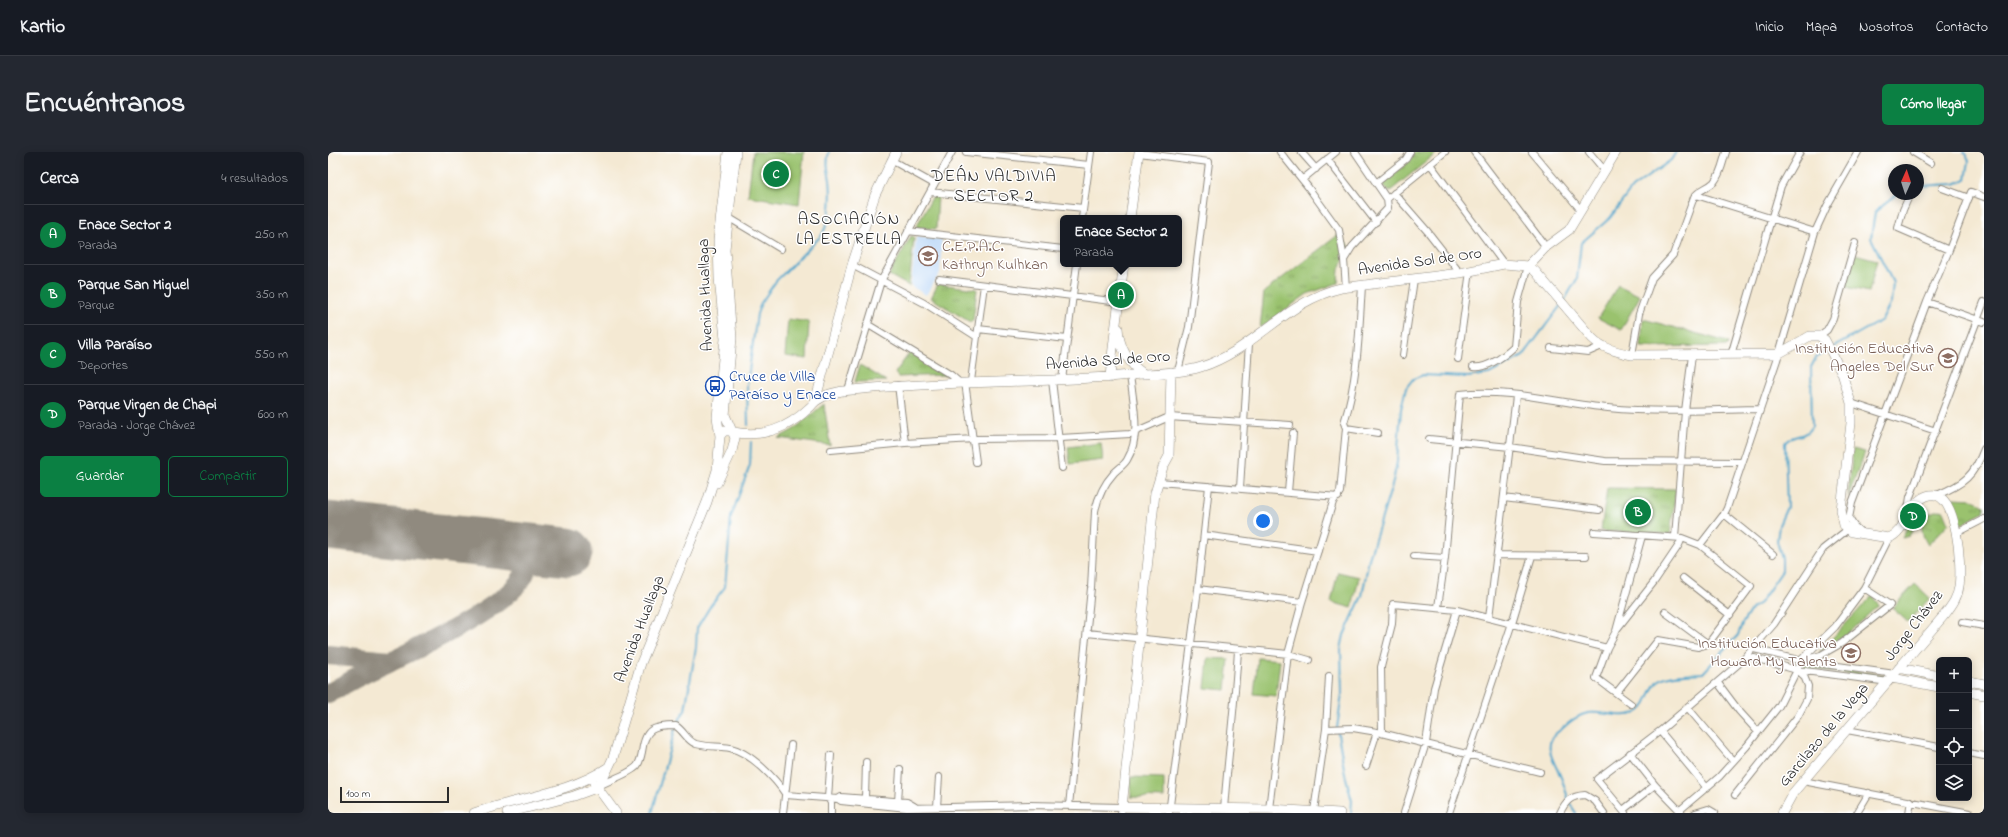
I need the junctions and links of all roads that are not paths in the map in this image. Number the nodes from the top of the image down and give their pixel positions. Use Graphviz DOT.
graph roads {
  1 [pos="728,152"];
  2 [pos="736,152"];
  3 [pos="952,152"];
  4 [pos="966,152"];
  5 [pos="1091,152"];
  6 [pos="1139,152"];
  7 [pos="1280,152"];
  8 [pos="1301,152"];
  9 [pos="1336,152"];
  10 [pos="1355,152"];
  11 [pos="1410,152"];
  12 [pos="1445,152"];
  13 [pos="1474,152"];
  14 [pos="1532,152"];
  15 [pos="1589,152"];
  16 [pos="1616,152"];
  17 [pos="1726,152"];
  18 [pos="1800,152"];
  19 [pos="1858,152"];
  20 [pos="1913,152"];
  21 [pos="893,156"];
  22 [pos="1327,159"];
  23 [pos="1931,163"];
  24 [pos="1089,164"];
  25 [pos="1430,164"];
  26 [pos="1316,169"];
  27 [pos="1605,170"];
  28 [pos="1303,180"];
  29 [pos="1376,183"];
  30 [pos="934,184"];
  31 [pos="1942,188"];
  32 [pos="930,192"];
  33 [pos="1394,193"];
  34 [pos="1696,195"];
  35 [pos="1984,197"];
  36 [pos="1387,198"];
  37 [pos="1968,198"];
  38 [pos="1907,200"];
  39 [pos="1083,208"];
  40 [pos="1580,209"];
  41 [pos="725,215"];
  42 [pos="1082,215"];
  43 [pos="1130,215"];
  44 [pos="1772,217"];
  45 [pos="1376,222"];
  46 [pos="908,231"];
  47 [pos="1815,232"];
  48 [pos="1855,243"];
  49 [pos="1546,247"];
  50 [pos="781,249"];
  51 [pos="1060,249"];
  52 [pos="1949,250"];
  53 [pos="1344,260"];
  54 [pos="1504,264"];
  55 [pos="852,265"];
  56 [pos="1528,266"];
  57 [pos="1076,267"];
  58 [pos="1124,267"];
  59 [pos="1470,271"];
  60 [pos="1460,273"];
  61 [pos="939,279"];
  62 [pos="1414,279"];
  63 [pos="881,281"];
  64 [pos="984,285"];
  65 [pos="1362,286"];
  66 [pos="1346,288"];
  67 [pos="1072,296"];
  68 [pos="1119,302"];
  69 [pos="1927,302"];
  70 [pos="1984,302"];
  71 [pos="1981,320"];
  72 [pos="1117,323"];
  73 [pos="867,324"];
  74 [pos="978,329"];
  75 [pos="977,337"];
  76 [pos="1822,338"];
  77 [pos="1066,339"];
  78 [pos="1249,343"];
  79 [pos="1602,346"];
  80 [pos="1551,348"];
  81 [pos="1778,354"];
  82 [pos="1403,355"];
  83 [pos="1632,355"];
  84 [pos="1692,355"];
  85 [pos="1731,355"];
  86 [pos="1458,359"];
  87 [pos="1473,367"];
  88 [pos="1175,372"];
  89 [pos="1144,374"];
  90 [pos="1130,375"];
  91 [pos="1110,378"];
  92 [pos="1052,380"];
  93 [pos="1062,380"];
  94 [pos="965,382"];
  95 [pos="898,386"];
  96 [pos="848,390"];
  97 [pos="1516,396"];
  98 [pos="815,402"];
  99 [pos="1851,403"];
  100 [pos="1760,409"];
  101 [pos="1685,411"];
  102 [pos="1886,413"];
  103 [pos="1169,417"];
  104 [pos="1244,422"];
  105 [pos="1290,425"];
  106 [pos="1346,428"];
  107 [pos="1936,430"];
  108 [pos="1136,432"];
  109 [pos="1293,433"];
  110 [pos="1378,433"];
  111 [pos="719,437"];
  112 [pos="733,437"];
  113 [pos="1060,438"];
  114 [pos="974,439"];
  115 [pos="1429,439"];
  116 [pos="1455,441"];
  117 [pos="905,443"];
  118 [pos="1510,447"];
  119 [pos="1984,449"];
  120 [pos="831,450"];
  121 [pos="976,462"];
  122 [pos="1682,462"];
  123 [pos="1742,462"];
  124 [pos="1062,468"];
  125 [pos="1158,482"];
  126 [pos="1209,486"];
  127 [pos="1240,488"];
  128 [pos="1288,492"];
  129 [pos="1937,495"];
  130 [pos="1338,497"];
  131 [pos="1504,498"];
  132 [pos="707,502"];
  133 [pos="1599,510"];
  134 [pos="1724,514"];
  135 [pos="1906,517"];
  136 [pos="1984,519"];
  137 [pos="1847,530"];
  138 [pos="1594,532"];
  139 [pos="1957,534"];
  140 [pos="1204,535"];
  141 [pos="1865,535"];
  142 [pos="1642,536"];
  143 [pos="1679,537"];
  144 [pos="1889,538"];
  145 [pos="1700,544"];
  146 [pos="1318,551"];
  147 [pos="1773,554"];
  148 [pos="1497,555"];
  149 [pos="1414,556"];
  150 [pos="1532,556"];
  151 [pos="1586,556"];
  152 [pos="1445,558"];
  153 [pos="1683,578"];
  154 [pos="1864,588"];
  155 [pos="1198,589"];
  156 [pos="1302,602"];
  157 [pos="1438,607"];
  158 [pos="1457,610"];
  159 [pos="1665,612"];
  160 [pos="1730,615"];
  161 [pos="1489,618"];
  162 [pos="1962,622"];
  163 [pos="1512,623"];
  164 [pos="1984,626"];
  165 [pos="1616,631"];
  166 [pos="1087,633"];
  167 [pos="1141,638"];
  168 [pos="1191,644"];
  169 [pos="1708,644"];
  170 [pos="1607,648"];
  171 [pos="1754,648"];
  172 [pos="1238,650"];
  173 [pos="1288,654"];
  174 [pos="1747,656"];
  175 [pos="1309,660"];
  176 [pos="1800,661"];
  177 [pos="1797,670"];
  178 [pos="1329,676"];
  179 [pos="1894,676"];
  180 [pos="1936,676"];
  181 [pos="1972,682"];
  182 [pos="1718,683"];
  183 [pos="1984,684"];
  184 [pos="1936,686"];
  185 [pos="1617,692"];
  186 [pos="1972,693"];
  187 [pos="1984,695"];
  188 [pos="1631,704"];
  189 [pos="1688,708"];
  190 [pos="1326,729"];
  191 [pos="1847,730"];
  192 [pos="1660,731"];
  193 [pos="1758,732"];
  194 [pos="1380,733"];
  195 [pos="1426,743"];
  196 [pos="791,745"];
  197 [pos="1936,746"];
  198 [pos="1630,753"];
  199 [pos="1470,754"];
  200 [pos="1972,754"];
  201 [pos="830,755"];
  202 [pos="1984,756"];
  203 [pos="1733,760"];
  204 [pos="866,762"];
  205 [pos="1366,766"];
  206 [pos="607,768"];
  207 [pos="900,769"];
  208 [pos="1540,772"];
  209 [pos="625,773"];
  210 [pos="591,777"];
  211 [pos="939,777"];
  212 [pos="1803,781"];
  213 [pos="1656,785"];
  214 [pos="596,788"];
  215 [pos="1707,788"];
  216 [pos="1869,793"];
  217 [pos="786,795"];
  218 [pos="1735,795"];
  219 [pos="828,798"];
  220 [pos="865,798"];
  221 [pos="838,799"];
  222 [pos="1911,801"];
  223 [pos="898,802"];
  224 [pos="914,806"];
  225 [pos="1069,806"];
  226 [pos="1224,808"];
  227 [pos="933,809"];
  228 [pos="1269,809"];
  229 [pos="1121,810"];
  230 [pos="1170,810"];
  231 [pos="1212,811"];
  232 [pos="1319,811"];
  233 [pos="1624,811"];
  234 [pos="1681,812"];
  235 [pos="474,813"];
  236 [pos="507,813"];
  237 [pos="616,813"];
  238 [pos="784,813"];
  239 [pos="831,813"];
  240 [pos="1340,813"];
  241 [pos="1404,813"];
  242 [pos="1449,813"];
  243 [pos="1560,813"];
  244 [pos="1604,813"];
  245 [pos="1695,813"];
  246 [pos="1715,813"];
  247 [pos="1782,813"];
  248 [pos="1857,813"];
  249 [pos="1909,813"];
  250 [pos="1970,813"];
  1 -- 41 [label="main road, Avenida Huallaga"];
  2 -- 41 [label="main road, Avenida Huallaga"];
  3 -- 30 [label="street"];
  4 -- 24 [label="street"];
  5 -- 24 [label="street"];
  6 -- 43 [label="main road"];
  6 -- 88 [label="street"];
  7 -- 28 [label="street"];
  8 -- 26 [label="street"];
  9 -- 22 [label="street"];
  10 -- 29 [label="street"];
  11 -- 29 [label="street"];
  12 -- 25 [label="street"];
  13 -- 49 [label="street"];
  14 -- 40 [label="street"];
  15 -- 27 [label="street"];
  16 -- 27 [label="main road"];
  17 -- 34 [label="street"];
  18 -- 44 [label="street"];
  19 -- 47 [label="street"];
  20 -- 23 [label="street"];
  21 -- 30 [label="street"];
  21 -- 55 [label="main road"];
  22 -- 26 [label="street"];
  22 -- 45 [label="street"];
  24 -- 39 [label="street"];
  25 -- 33 [label="street"];
  25 -- 54 [label="street"];
  26 -- 28 [label="street"];
  27 -- 40 [label="main road"];
  28 -- 53 [label="street"];
  29 -- 36 [label="street"];
  30 -- 32 [label="street"];
  31 -- 37 [label="street"];
  32 -- 39 [label="street"];
  32 -- 46 [label="street"];
  33 -- 36 [label="street"];
  33 -- 60 [label="street"];
  34 -- 44 [label="street"];
  34 -- 83 [label="street"];
  35 -- 37 [label="street"];
  36 -- 45 [label="street"];
  37 -- 52 [label="street"];
  38 -- 52 [label="street"];
  39 -- 42 [label="street"];
  40 -- 49 [label="main road"];
  41 -- 50 [label="street"];
  41 -- 111 [label="main road, Avenida Huallaga"];
  41 -- 112 [label="main road, Avenida Huallaga"];
  44 -- 47 [label="street"];
  44 -- 85 [label="street"];
  45 -- 53 [label="street"];
  46 -- 51 [label="street"];
  46 -- 63 [label="street"];
  47 -- 81 [label="street"];
  48 -- 76 [label="street"];
  49 -- 56 [label="main road"];
  52 -- 69 [label="street"];
  53 -- 66 [label="street"];
  54 -- 56 [label="main road, Avenida Sol de Oro"];
  54 -- 59 [label="main road, Avenida Sol de Oro"];
  55 -- 63 [label="street"];
  55 -- 98 [label="main road"];
  56 -- 79 [label="main road"];
  56 -- 87 [label="street"];
  57 -- 67 [label="street"];
  58 -- 68 [label="main road"];
  59 -- 60 [label="main road, Avenida Sol de Oro"];
  59 -- 86 [label="street"];
  60 -- 62 [label="main road, Avenida Sol de Oro"];
  61 -- 64 [label="street"];
  62 -- 65 [label="main road, Avenida Sol de Oro"];
  62 -- 82 [label="street"];
  63 -- 73 [label="street"];
  63 -- 75 [label="street"];
  64 -- 67 [label="street"];
  64 -- 74 [label="street"];
  65 -- 66 [label="main road, Avenida Sol de Oro"];
  65 -- 106 [label="street"];
  66 -- 78 [label="main road, Avenida Sol de Oro"];
  67 -- 68 [label="street"];
  67 -- 77 [label="street"];
  68 -- 72 [label="main road"];
  69 -- 71 [label="street"];
  69 -- 102 [label="street"];
  70 -- 71 [label="street"];
  71 -- 107 [label="street"];
  72 -- 89 [label="main road"];
  72 -- 91 [label="main road"];
  73 -- 94 [label="street"];
  73 -- 96 [label="street"];
  74 -- 75 [label="street"];
  74 -- 77 [label="street"];
  75 -- 94 [label="street"];
  76 -- 81 [label="main road"];
  76 -- 99 [label="main road"];
  77 -- 93 [label="street"];
  78 -- 88 [label="main road, Avenida Sol de Oro"];
  78 -- 104 [label="street"];
  79 -- 80 [label="street"];
  79 -- 83 [label="main road"];
  81 -- 85 [label="main road"];
  81 -- 100 [label="street"];
  83 -- 84 [label="main road"];
  84 -- 85 [label="main road"];
  84 -- 101 [label="street"];
  88 -- 89 [label="main road, Avenida Sol de Oro"];
  88 -- 103 [label="main road"];
  89 -- 90 [label="main road, Avenida Sol de Oro"];
  90 -- 91 [label="main road, Avenida Sol de Oro"];
  90 -- 108 [label="street"];
  91 -- 93 [label="main road, Avenida Sol de Oro"];
  92 -- 93 [label="main road, Avenida Sol de Oro"];
  92 -- 94 [label="main road, Avenida Sol de Oro"];
  92 -- 113 [label="street"];
  94 -- 95 [label="main road, Avenida Sol de Oro"];
  94 -- 114 [label="street"];
  95 -- 96 [label="main road, Avenida Sol de Oro"];
  95 -- 117 [label="street"];
  96 -- 98 [label="main road, Avenida Sol de Oro"];
  97 -- 101 [label="street"];
  97 -- 116 [label="street"];
  97 -- 118 [label="street"];
  98 -- 112 [label="main road, Avenida Sol de Oro"];
  99 -- 102 [label="street"];
  99 -- 137 [label="main road"];
  100 -- 101 [label="street"];
  100 -- 123 [label="street"];
  101 -- 122 [label="street"];
  102 -- 107 [label="street"];
  102 -- 141 [label="street"];
  103 -- 104 [label="street"];
  103 -- 108 [label="street"];
  103 -- 125 [label="main road"];
  104 -- 105 [label="street"];
  104 -- 127 [label="street"];
  106 -- 110 [label="street"];
  106 -- 130 [label="street"];
  107 -- 135 [label="street"];
  108 -- 113 [label="street"];
  108 -- 166 [label="street"];
  109 -- 128 [label="street"];
  111 -- 112 [label="main road"];
  111 -- 112 [label="main road, Avenida Sol de Oro"];
  111 -- 132 [label="main road, Avenida Huallaga"];
  112 -- 132 [label="main road, Avenida Huallaga"];
  113 -- 114 [label="street"];
  113 -- 124 [label="street"];
  114 -- 117 [label="street"];
  114 -- 121 [label="street"];
  115 -- 116 [label="street"];
  116 -- 118 [label="street"];
  116 -- 152 [label="street"];
  117 -- 120 [label="street"];
  118 -- 122 [label="street"];
  118 -- 131 [label="street"];
  119 -- 129 [label="street"];
  122 -- 123 [label="street"];
  122 -- 143 [label="street"];
  123 -- 134 [label="street"];
  125 -- 126 [label="street"];
  125 -- 167 [label="main road"];
  126 -- 127 [label="street"];
  126 -- 140 [label="street"];
  127 -- 128 [label="street"];
  128 -- 130 [label="street"];
  129 -- 135 [label="main road"];
  129 -- 139 [label="main road, Jorge Chávez"];
  130 -- 146 [label="street"];
  131 -- 133 [label="street"];
  131 -- 148 [label="street"];
  132 -- 206 [label="main road, Avenida Huallaga"];
  134 -- 145 [label="street"];
  134 -- 147 [label="street"];
  135 -- 144 [label="main road"];
  136 -- 139 [label="street"];
  137 -- 141 [label="main road"];
  137 -- 171 [label="street"];
  138 -- 142 [label="street"];
  139 -- 179 [label="main road, Jorge Chávez"];
  140 -- 146 [label="street"];
  140 -- 155 [label="street"];
  141 -- 144 [label="main road"];
  142 -- 143 [label="street"];
  142 -- 165 [label="street"];
  143 -- 145 [label="street"];
  143 -- 165 [label="street"];
  144 -- 154 [label="street"];
  145 -- 160 [label="street"];
  146 -- 156 [label="street"];
  148 -- 150 [label="street"];
  148 -- 161 [label="street"];
  149 -- 152 [label="street"];
  150 -- 151 [label="street"];
  150 -- 163 [label="street"];
  152 -- 157 [label="street"];
  153 -- 160 [label="street"];
  154 -- 176 [label="street"];
  154 -- 176 [label="street"];
  155 -- 156 [label="street"];
  155 -- 168 [label="street"];
  156 -- 173 [label="street"];
  157 -- 158 [label="street"];
  157 -- 194 [label="street"];
  158 -- 161 [label="street"];
  158 -- 195 [label="street"];
  159 -- 169 [label="street"];
  160 -- 169 [label="street"];
  161 -- 163 [label="street"];
  162 -- 164 [label="street"];
  163 -- 170 [label="street"];
  163 -- 199 [label="street"];
  165 -- 170 [label="street"];
  166 -- 167 [label="street"];
  166 -- 225 [label="street"];
  167 -- 168 [label="street"];
  167 -- 229 [label="main road"];
  168 -- 172 [label="street"];
  168 -- 230 [label="street"];
  169 -- 185 [label="street"];
  170 -- 185 [label="street"];
  171 -- 174 [label="street"];
  171 -- 176 [label="street"];
  172 -- 173 [label="street"];
  172 -- 226 [label="street"];
  173 -- 175 [label="street"];
  173 -- 228 [label="street"];
  174 -- 177 [label="street"];
  174 -- 182 [label="street"];
  176 -- 177 [label="street"];
  176 -- 179 [label="street"];
  177 -- 179 [label="street"];
  177 -- 193 [label="street"];
  177 -- 218 [label="street"];
  178 -- 190 [label="street"];
  179 -- 180 [label="main road"];
  179 -- 184 [label="main road"];
  179 -- 191 [label="main road, Garcilazo de la Vega"];
  181 -- 183 [label="main road"];
  182 -- 189 [label="street"];
  182 -- 193 [label="street"];
  185 -- 188 [label="street"];
  186 -- 187 [label="main road"];
  189 -- 192 [label="street"];
  189 -- 203 [label="street"];
  190 -- 194 [label="street"];
  190 -- 232 [label="street"];
  191 -- 197 [label="street"];
  191 -- 212 [label="main road, Garcilazo de la Vega"];
  192 -- 198 [label="street"];
  192 -- 215 [label="street"];
  193 -- 203 [label="street"];
  194 -- 195 [label="street"];
  194 -- 205 [label="street"];
  195 -- 199 [label="street"];
  195 -- 241 [label="street"];
  196 -- 217 [label="street"];
  198 -- 213 [label="street"];
  198 -- 233 [label="street"];
  199 -- 208 [label="street"];
  199 -- 242 [label="street"];
  200 -- 202 [label="street"];
  201 -- 219 [label="street"];
  203 -- 215 [label="street"];
  204 -- 220 [label="street"];
  206 -- 209 [label="street"];
  206 -- 210 [label="main road"];
  206 -- 214 [label="main road, Avenida Huallaga"];
  207 -- 223 [label="street"];
  209 -- 214 [label="street"];
  209 -- 217 [label="street"];
  210 -- 214 [label="main road"];
  210 -- 235 [label="main road"];
  211 -- 227 [label="street"];
  212 -- 216 [label="street"];
  212 -- 247 [label="main road, Garcilazo de la Vega"];
  213 -- 233 [label="street"];
  213 -- 234 [label="street"];
  214 -- 236 [label="main road"];
  214 -- 237 [label="main road"];
  215 -- 234 [label="street"];
  216 -- 222 [label="street"];
  216 -- 248 [label="street"];
  217 -- 219 [label="street"];
  217 -- 238 [label="street"];
  219 -- 221 [label="street"];
  219 -- 239 [label="street"];
  220 -- 221 [label="street"];
  220 -- 223 [label="street"];
  221 -- 224 [label="street"];
  222 -- 249 [label="street"];
  222 -- 250 [label="street"];
  223 -- 224 [label="street"];
  224 -- 227 [label="street"];
  225 -- 227 [label="street"];
  225 -- 229 [label="street"];
  226 -- 228 [label="main road"];
  226 -- 231 [label="main road"];
  228 -- 232 [label="main road"];
  229 -- 230 [label="main road"];
  230 -- 231 [label="main road"];
  232 -- 240 [label="main road"];
  243 -- 244 [label="street"];
  245 -- 246 [label="street"];
}
